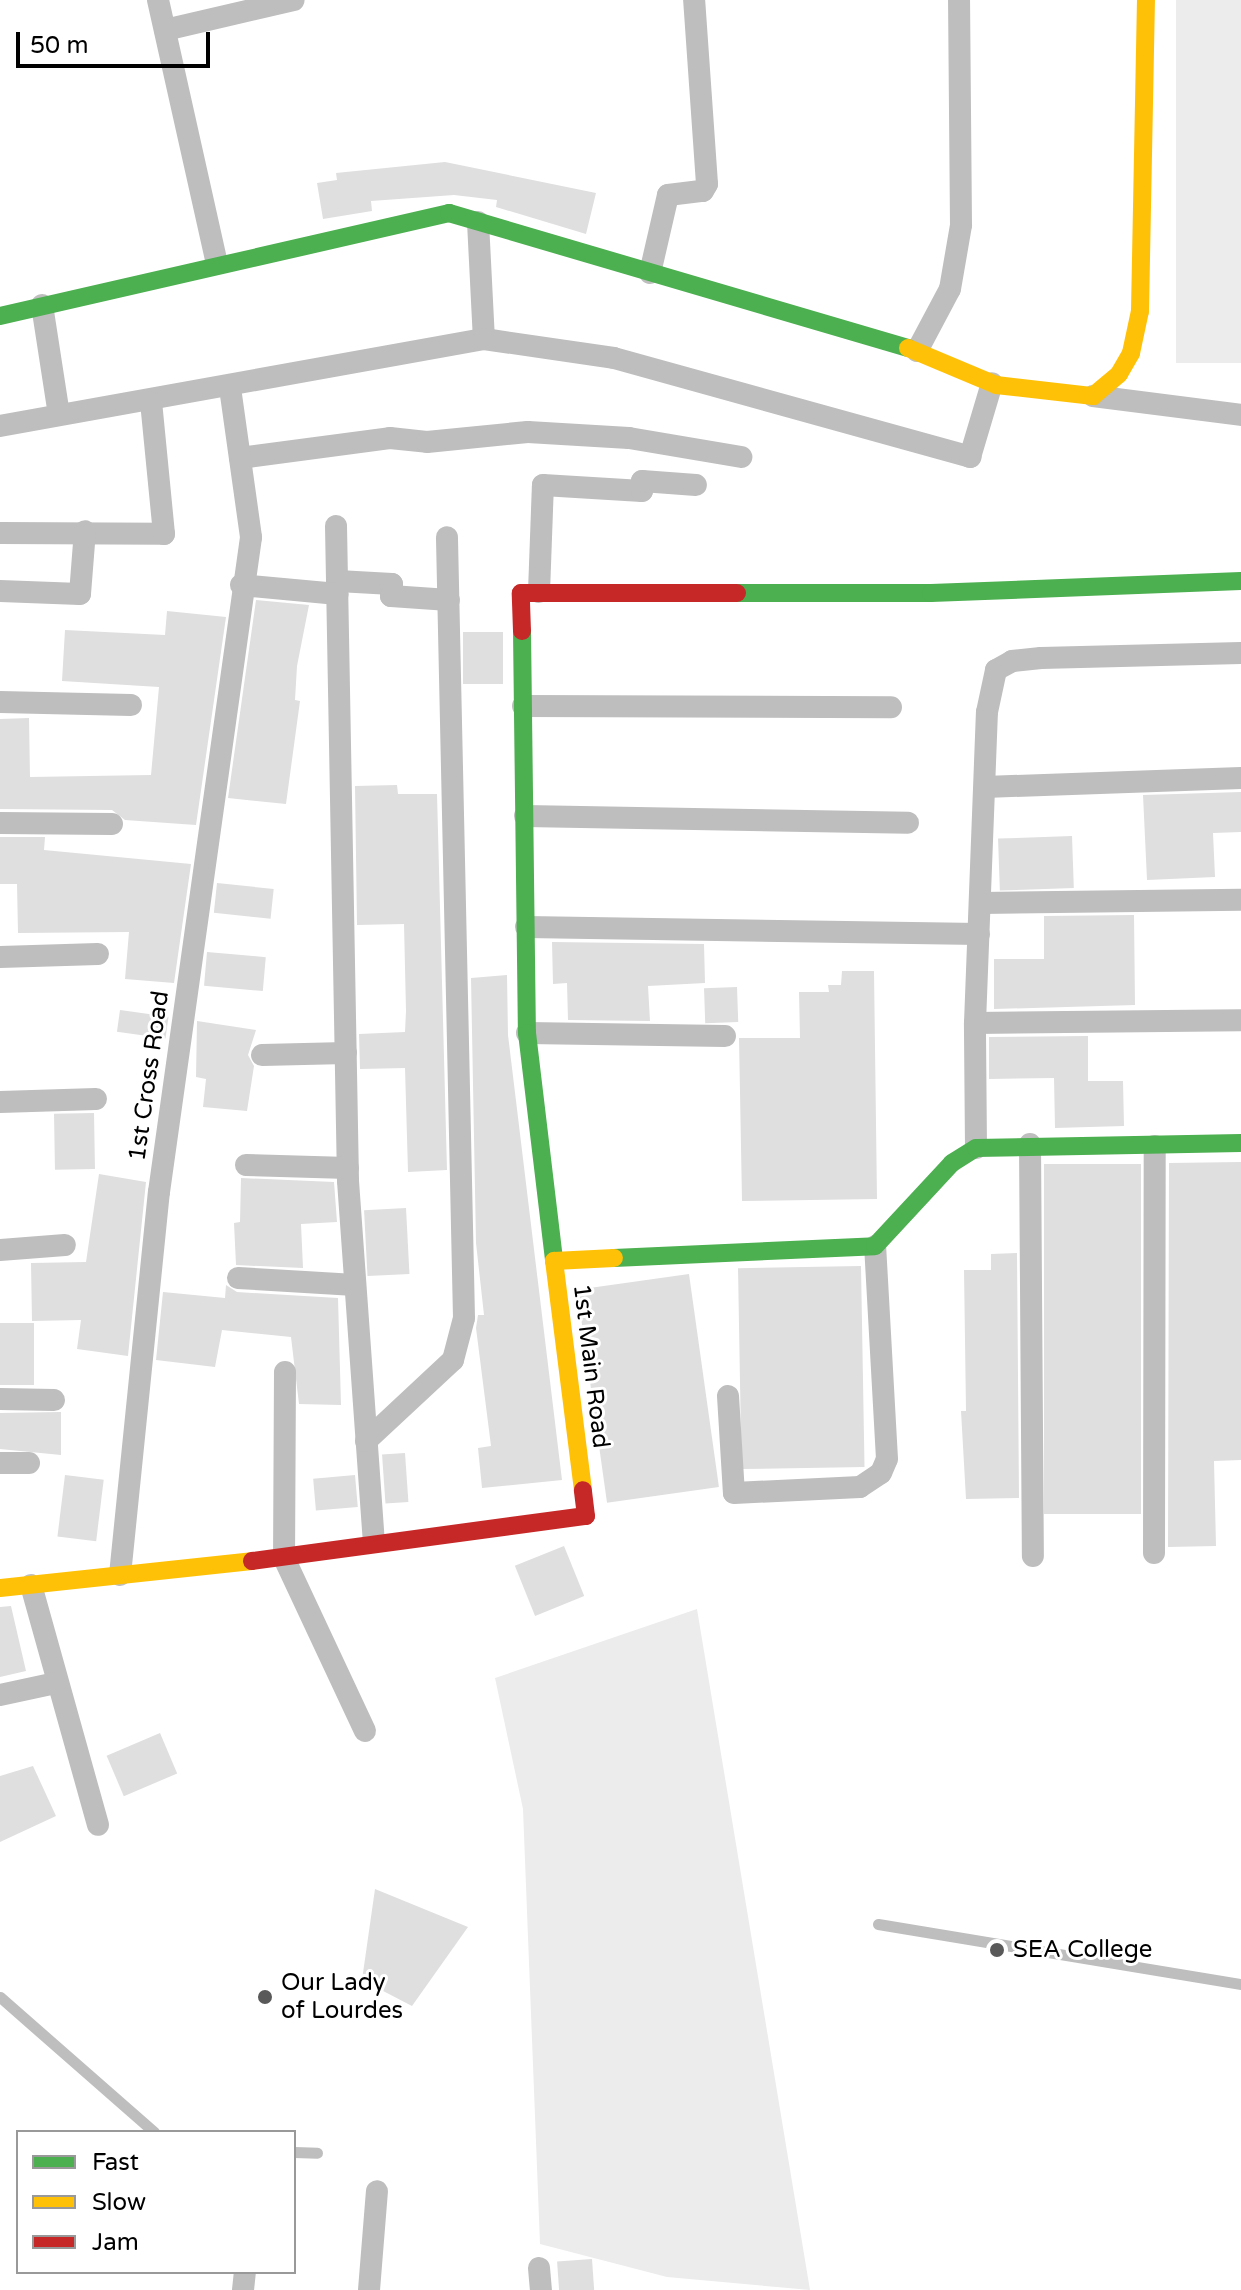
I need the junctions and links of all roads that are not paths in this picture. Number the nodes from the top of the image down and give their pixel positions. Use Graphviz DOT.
graph roads {
  1 [pos="158,0"];
  2 [pos="294,0"];
  3 [pos="694,0"];
  4 [pos="959,0"];
  5 [pos="1146,0"];
  6 [pos="165,30"];
  7 [pos="478,222"];
  8 [pos="217,263"];
  9 [pos="650,273"];
  10 [pos="42,305"];
  11 [pos="0,316"];
  12 [pos="484,339"];
  13 [pos="917,351"];
  14 [pos="992,383"];
  15 [pos="230,388"];
  16 [pos="1093,396"];
  17 [pos="151,402"];
  18 [pos="59,415"];
  19 [pos="1241,415"];
  20 [pos="0,426"];
  21 [pos="741,457"];
  22 [pos="240,458"];
  23 [pos="696,485"];
  24 [pos="336,526"];
  25 [pos="85,531"];
  26 [pos="0,533"];
  27 [pos="447,537"];
  28 [pos="1241,581"];
  29 [pos="241,585"];
  30 [pos="338,587"];
  31 [pos="0,591"];
  32 [pos="539,592"];
  33 [pos="449,600"];
  34 [pos="1241,653"];
  35 [pos="0,702"];
  36 [pos="131,705"];
  37 [pos="523,706"];
  38 [pos="891,707"];
  39 [pos="1241,778"];
  40 [pos="985,787"];
  41 [pos="525,816"];
  42 [pos="0,823"];
  43 [pos="908,823"];
  44 [pos="112,824"];
  45 [pos="1241,900"];
  46 [pos="981,903"];
  47 [pos="526,927"];
  48 [pos="979,934"];
  49 [pos="98,954"];
  50 [pos="0,957"];
  51 [pos="1241,1020"];
  52 [pos="975,1023"];
  53 [pos="527,1033"];
  54 [pos="725,1036"];
  55 [pos="346,1053"];
  56 [pos="262,1055"];
  57 [pos="96,1099"];
  58 [pos="0,1102"];
  59 [pos="1241,1143"];
  60 [pos="1030,1144"];
  61 [pos="1155,1146"];
  62 [pos="976,1148"];
  63 [pos="246,1165"];
  64 [pos="348,1168"];
  65 [pos="65,1245"];
  66 [pos="875,1246"];
  67 [pos="0,1250"];
  68 [pos="554,1261"];
  69 [pos="238,1278"];
  70 [pos="355,1285"];
  71 [pos="285,1372"];
  72 [pos="728,1396"];
  73 [pos="0,1399"];
  74 [pos="54,1400"];
  75 [pos="366,1441"];
  76 [pos="0,1463"];
  77 [pos="29,1463"];
  78 [pos="374,1541"];
  79 [pos="1154,1553"];
  80 [pos="1033,1556"];
  81 [pos="284,1558"];
  82 [pos="120,1575"];
  83 [pos="31,1585"];
  84 [pos="0,1588"];
  85 [pos="56,1683"];
  86 [pos="0,1695"];
  87 [pos="365,1731"];
  88 [pos="98,1825"];
  89 [pos="878,1924"];
  90 [pos="1241,1984"];
  91 [pos="0,1997"];
  92 [pos="152,2130"];
  93 [pos="296,2152"];
  94 [pos="317,2153"];
  95 [pos="377,2191"];
  96 [pos="369,2290"];
  1 -- 6 [label="street"];
  2 -- 6 [label="street"];
  3 -- 9 [label="street"];
  4 -- 13 [label="street"];
  5 -- 16 [label="street"];
  6 -- 8 [label="street"];
  7 -- 8 [label="street"];
  7 -- 9 [label="street"];
  7 -- 12 [label="street"];
  8 -- 10 [label="street"];
  9 -- 13 [label="street"];
  10 -- 11 [label="street"];
  10 -- 18 [label="street"];
  12 -- 14 [label="street"];
  12 -- 15 [label="street"];
  13 -- 14 [label="street"];
  14 -- 16 [label="street"];
  15 -- 17 [label="street"];
  15 -- 22 [label="street, 1st Cross Road"];
  16 -- 19 [label="street"];
  17 -- 18 [label="street"];
  17 -- 25 [label="street"];
  18 -- 20 [label="street"];
  21 -- 22 [label="street"];
  22 -- 29 [label="street, 1st Cross Road"];
  23 -- 32 [label="street"];
  24 -- 30 [label="street"];
  25 -- 26 [label="street"];
  25 -- 31 [label="street"];
  27 -- 33 [label="street"];
  28 -- 32 [label="street"];
  29 -- 30 [label="street"];
  29 -- 82 [label="street, 1st Cross Road"];
  30 -- 33 [label="street"];
  30 -- 55 [label="street"];
  32 -- 37 [label="street"];
  33 -- 75 [label="street"];
  34 -- 40 [label="street"];
  35 -- 36 [label="street"];
  37 -- 38 [label="street"];
  37 -- 41 [label="street"];
  39 -- 40 [label="street"];
  40 -- 46 [label="street"];
  41 -- 43 [label="street"];
  41 -- 47 [label="street"];
  42 -- 44 [label="street"];
  45 -- 46 [label="street"];
  46 -- 48 [label="street"];
  47 -- 48 [label="street"];
  47 -- 53 [label="street"];
  48 -- 52 [label="street"];
  49 -- 50 [label="street"];
  51 -- 52 [label="street"];
  52 -- 62 [label="street"];
  53 -- 54 [label="street"];
  53 -- 68 [label="street"];
  55 -- 56 [label="street"];
  55 -- 64 [label="street"];
  57 -- 58 [label="street"];
  59 -- 61 [label="street"];
  60 -- 61 [label="street"];
  60 -- 62 [label="street"];
  60 -- 80 [label="street"];
  61 -- 79 [label="street"];
  62 -- 66 [label="street"];
  63 -- 64 [label="street"];
  64 -- 70 [label="street"];
  65 -- 67 [label="street"];
  66 -- 68 [label="street, 1st Main Road"];
  66 -- 72 [label="street"];
  68 -- 78 [label="street, 1st Main Road"];
  69 -- 70 [label="street"];
  70 -- 75 [label="street"];
  71 -- 81 [label="street"];
  73 -- 74 [label="street"];
  75 -- 78 [label="street"];
  76 -- 77 [label="street"];
  78 -- 81 [label="street, 1st Main Road"];
  81 -- 82 [label="street, 1st Main Road"];
  81 -- 87 [label="street"];
  82 -- 83 [label="street, 1st Main Road"];
  83 -- 84 [label="street, 1st Main Road"];
  83 -- 85 [label="street"];
  85 -- 86 [label="street"];
  85 -- 88 [label="street"];
  89 -- 90 [label="lane"];
  91 -- 92 [label="lane"];
  93 -- 94 [label="lane"];
  95 -- 96 [label="street"];
}
